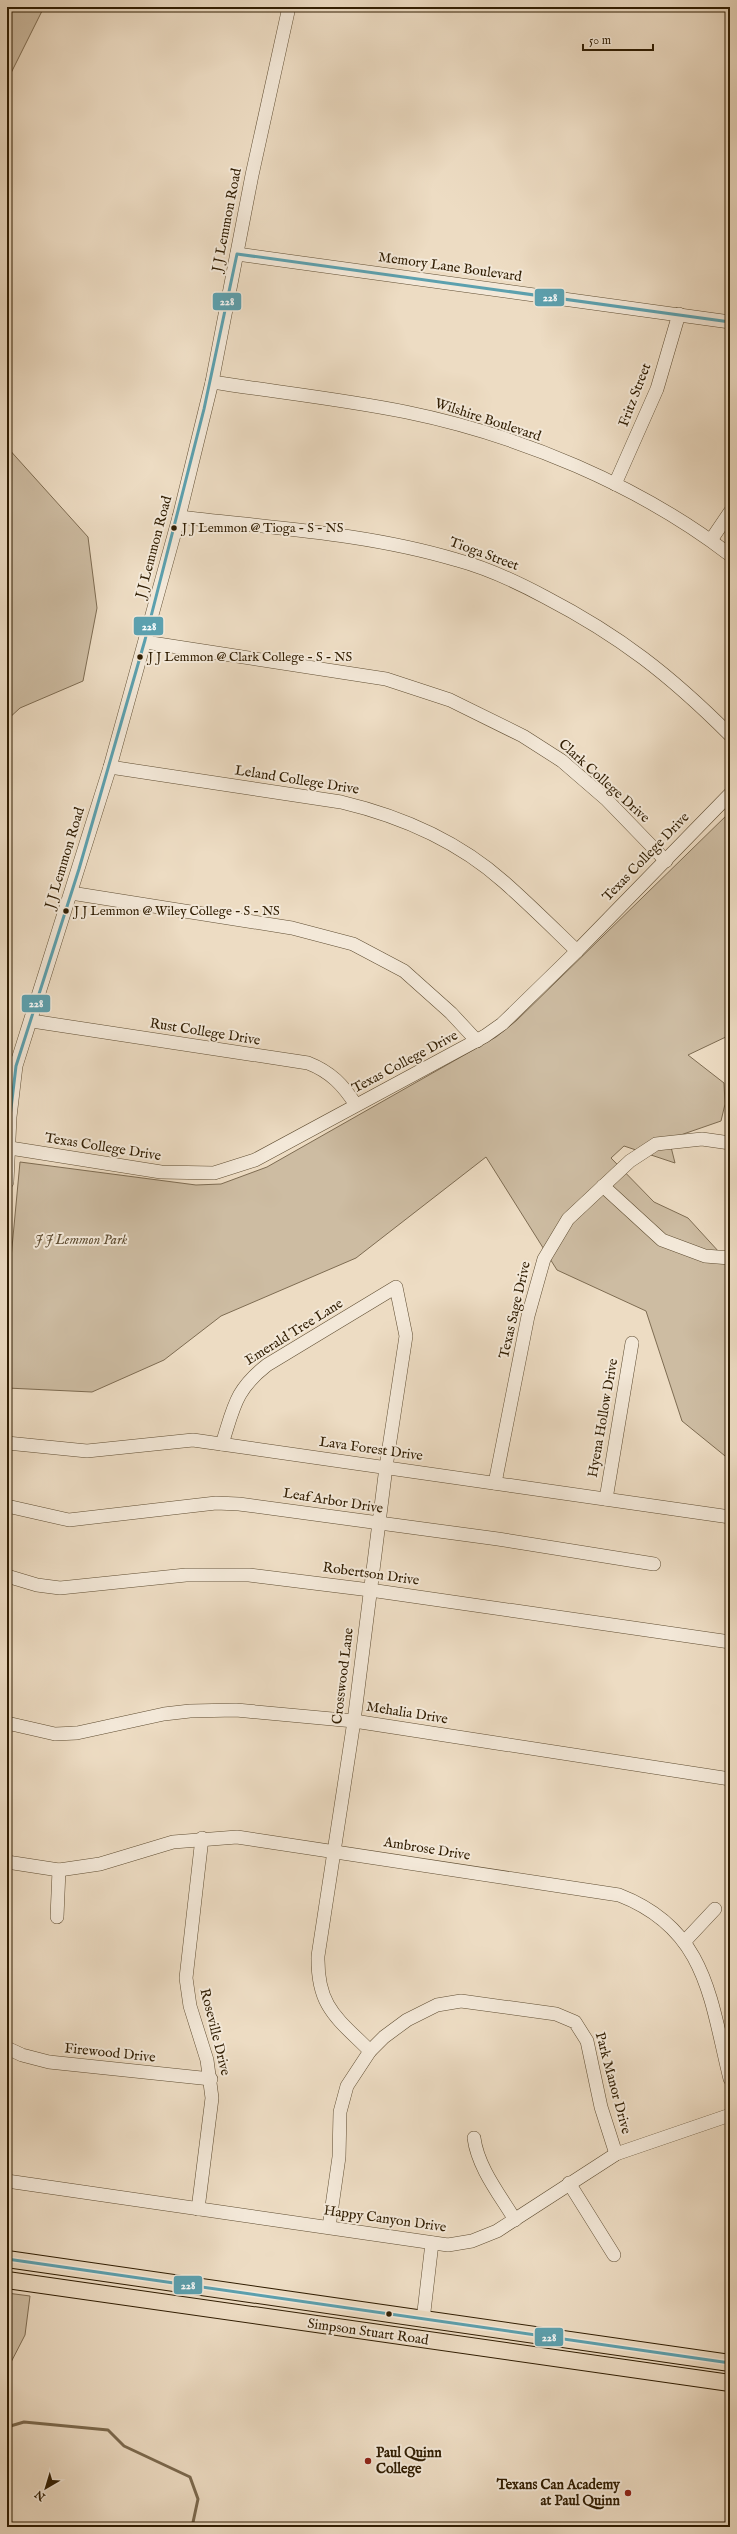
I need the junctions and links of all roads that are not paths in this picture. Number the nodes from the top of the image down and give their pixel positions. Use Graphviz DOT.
graph roads {
  1 [pos="290,7"];
  2 [pos="237,254"];
  3 [pos="679,314"];
  4 [pos="730,322"];
  5 [pos="212,382"];
  6 [pos="615,484"];
  7 [pos="730,512"];
  8 [pos="179,516"];
  9 [pos="711,540"];
  10 [pos="730,555"];
  11 [pos="145,642"];
  12 [pos="730,735"];
  13 [pos="110,767"];
  14 [pos="730,794"];
  15 [pos="666,861"];
  16 [pos="71,893"];
  17 [pos="577,951"];
  18 [pos="32,1021"];
  19 [pos="477,1041"];
  20 [pos="356,1105"];
  21 [pos="730,1143"];
  22 [pos="10,1148"];
  23 [pos="7,1182"];
  24 [pos="603,1186"];
  25 [pos="730,1258"];
  26 [pos="396,1288"];
  27 [pos="632,1343"];
  28 [pos="7,1443"];
  29 [pos="222,1444"];
  30 [pos="386,1467"];
  31 [pos="496,1483"];
  32 [pos="606,1499"];
  33 [pos="7,1506"];
  34 [pos="730,1517"];
  35 [pos="380,1524"];
  36 [pos="654,1564"];
  37 [pos="7,1576"];
  38 [pos="370,1590"];
  39 [pos="730,1642"];
  40 [pos="354,1721"];
  41 [pos="7,1723"];
  42 [pos="730,1779"];
  43 [pos="202,1838"];
  44 [pos="334,1851"];
  45 [pos="7,1862"];
  46 [pos="59,1870"];
  47 [pos="715,1909"];
  48 [pos="57,1917"];
  49 [pos="685,1941"];
  50 [pos="7,2048"];
  51 [pos="370,2051"];
  52 [pos="211,2079"];
  53 [pos="730,2079"];
  54 [pos="730,2115"];
  55 [pos="474,2138"];
  56 [pos="616,2154"];
  57 [pos="7,2181"];
  58 [pos="569,2183"];
  59 [pos="198,2209"];
  60 [pos="515,2220"];
  61 [pos="329,2227"];
  62 [pos="432,2243"];
  63 [pos="614,2255"];
  64 [pos="7,2259"];
  65 [pos="41,2263"];
  66 [pos="7,2280"];
  67 [pos="39,2284"];
  68 [pos="423,2320"];
  69 [pos="419,2340"];
  70 [pos="730,2363"];
  71 [pos="730,2383"];
  1 -- 2 [label="street, J J Lemmon Road"];
  2 -- 3 [label="street, Memory Lane Boulevard"];
  2 -- 5 [label="street, J J Lemmon Road"];
  3 -- 4 [label="street, Memory Lane Boulevard"];
  3 -- 6 [label="street, Fritz Street"];
  5 -- 6 [label="street, Wilshire Boulevard"];
  5 -- 8 [label="street, J J Lemmon Road"];
  6 -- 9 [label="street, Wilshire Boulevard"];
  7 -- 9 [label="street"];
  8 -- 11 [label="street, J J Lemmon Road"];
  8 -- 12 [label="street, Tioga Street"];
  9 -- 10 [label="street, Wilshire Boulevard"];
  11 -- 13 [label="street, J J Lemmon Road"];
  11 -- 15 [label="street, Clark College Drive"];
  13 -- 16 [label="street, J J Lemmon Road"];
  13 -- 17 [label="street, Leland College Drive"];
  14 -- 15 [label="street, Texas College Drive"];
  15 -- 17 [label="street, Texas College Drive"];
  16 -- 18 [label="street, J J Lemmon Road"];
  16 -- 19 [label="street"];
  17 -- 19 [label="street, Texas College Drive"];
  18 -- 20 [label="street, Rust College Drive"];
  18 -- 22 [label="street, J J Lemmon Road"];
  19 -- 20 [label="street, Texas College Drive"];
  20 -- 22 [label="street, Texas College Drive"];
  21 -- 24 [label="street, Texas Sage Drive"];
  22 -- 23 [label="street, J J Lemmon Road"];
  24 -- 25 [label="street"];
  24 -- 31 [label="street, Texas Sage Drive"];
  26 -- 29 [label="street, Emerald Tree Lane"];
  26 -- 30 [label="street, Crosswood Lane"];
  27 -- 32 [label="street, Hyena Hollow Drive"];
  28 -- 29 [label="street, Lava Forest Drive"];
  29 -- 30 [label="street, Lava Forest Drive"];
  30 -- 31 [label="street, Lava Forest Drive"];
  30 -- 35 [label="street, Crosswood Lane"];
  31 -- 32 [label="street, Lava Forest Drive"];
  32 -- 34 [label="street, Lava Forest Drive"];
  33 -- 35 [label="street, Leaf Arbor Drive"];
  35 -- 36 [label="street, Leaf Arbor Drive"];
  35 -- 38 [label="street, Crosswood Lane"];
  37 -- 38 [label="street, Robertson Drive"];
  38 -- 39 [label="street, Robertson Drive"];
  38 -- 40 [label="street, Crosswood Lane"];
  40 -- 41 [label="street, Mehalia Drive"];
  40 -- 42 [label="street, Mehalia Drive"];
  40 -- 44 [label="street, Crosswood Lane"];
  43 -- 44 [label="street, Ambrose Drive"];
  43 -- 46 [label="street, Ambrose Drive"];
  43 -- 52 [label="street, Roseville Drive"];
  44 -- 49 [label="street, Ambrose Drive"];
  44 -- 51 [label="street, Crosswood Lane"];
  45 -- 46 [label="street, Ambrose Drive"];
  46 -- 48 [label="street"];
  47 -- 49 [label="street"];
  49 -- 53 [label="street, Ambrose Drive"];
  50 -- 52 [label="street, Firewood Drive"];
  51 -- 56 [label="street, Park Manor Drive"];
  51 -- 61 [label="street, Park Manor Drive"];
  52 -- 59 [label="street, Roseville Drive"];
  54 -- 56 [label="street, Happy Canyon Drive"];
  55 -- 60 [label="street"];
  56 -- 58 [label="street, Happy Canyon Drive"];
  57 -- 59 [label="street, Happy Canyon Drive"];
  58 -- 60 [label="street, Happy Canyon Drive"];
  58 -- 63 [label="street"];
  59 -- 61 [label="street, Happy Canyon Drive"];
  60 -- 62 [label="street, Happy Canyon Drive"];
  61 -- 62 [label="street, Happy Canyon Drive"];
  62 -- 68 [label="street"];
  64 -- 65 [label="main road, Simpson Stuart Road"];
  65 -- 67 [label="main road"];
  65 -- 68 [label="main road, Simpson Stuart Road"];
  66 -- 67 [label="main road, Simpson Stuart Road"];
  67 -- 69 [label="main road, Simpson Stuart Road"];
  68 -- 69 [label="main road"];
  68 -- 70 [label="main road, Simpson Stuart Road"];
  69 -- 71 [label="main road, Simpson Stuart Road"];
}
